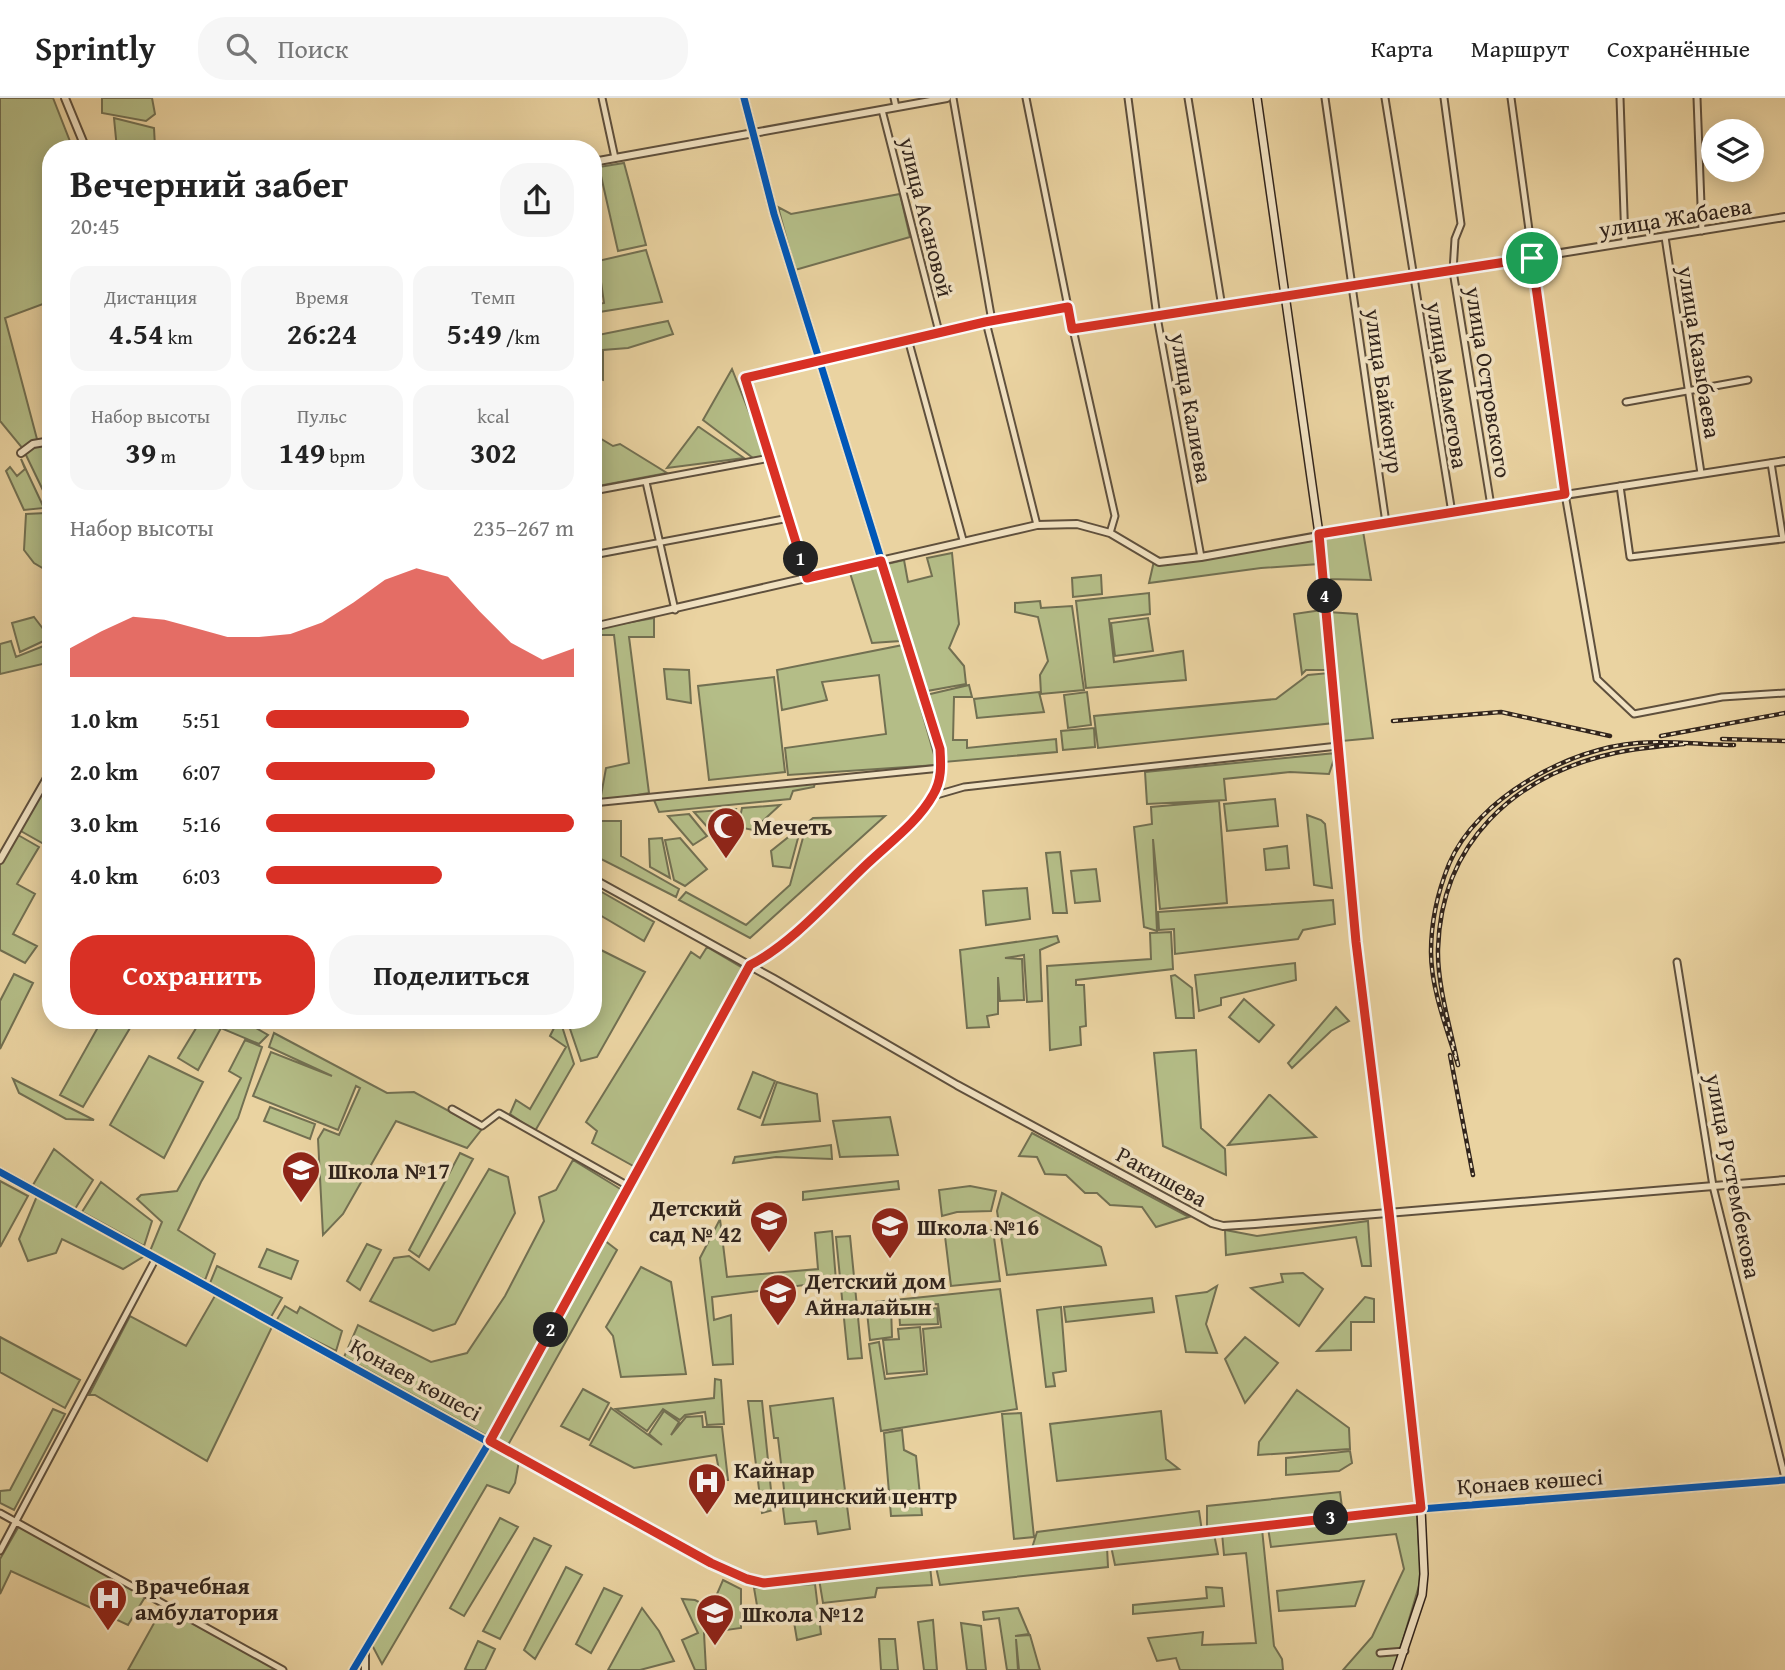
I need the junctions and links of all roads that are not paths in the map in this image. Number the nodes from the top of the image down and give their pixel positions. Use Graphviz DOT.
graph roads {
  1 [pos="65,98"];
  2 [pos="602,98"];
  3 [pos="744,98"];
  4 [pos="894,98"];
  5 [pos="947,98"];
  6 [pos="953,98"];
  7 [pos="1026,98"];
  8 [pos="1128,98"];
  9 [pos="1188,98"];
  10 [pos="1257,98"];
  11 [pos="1325,98"];
  12 [pos="1385,98"];
  13 [pos="1444,98"];
  14 [pos="1511,98"];
  15 [pos="1620,98"];
  16 [pos="1696,98"];
  17 [pos="896,107"];
  18 [pos="882,110"];
  19 [pos="752,135"];
  20 [pos="82,140"];
  21 [pos="615,158"];
  22 [pos="602,160"];
  23 [pos="1785,217"];
  24 [pos="1702,231"];
  25 [pos="1665,237"];
  26 [pos="1625,243"];
  27 [pos="1532,258"];
  28 [pos="1453,271"];
  29 [pos="1413,277"];
  30 [pos="1352,287"];
  31 [pos="1287,297"];
  32 [pos="1068,307"];
  33 [pos="1222,307"];
  34 [pos="1157,317"];
  35 [pos="989,322"];
  36 [pos="1072,329"];
  37 [pos="939,332"];
  38 [pos="908,339"];
  39 [pos="820,359"];
  40 [pos="1748,380"];
  41 [pos="1689,391"];
  42 [pos="1626,402"];
  43 [pos="42,442"];
  44 [pos="21,453"];
  45 [pos="771,458"];
  46 [pos="1785,461"];
  47 [pos="1771,463"];
  48 [pos="1701,473"];
  49 [pos="646,482"];
  50 [pos="1620,486"];
  51 [pos="602,489"];
  52 [pos="1565,494"];
  53 [pos="1491,506"];
  54 [pos="1452,513"];
  55 [pos="789,518"];
  56 [pos="1387,523"];
  57 [pos="1037,525"];
  58 [pos="1110,533"];
  59 [pos="1319,534"];
  60 [pos="962,540"];
  61 [pos="660,542"];
  62 [pos="602,553"];
  63 [pos="1201,557"];
  64 [pos="881,561"];
  65 [pos="807,578"];
  66 [pos="675,610"];
  67 [pos="602,624"];
  68 [pos="1785,693"];
  69 [pos="1338,746"];
  70 [pos="942,768"];
  71 [pos="42,787"];
  72 [pos="933,796"];
  73 [pos="602,802"];
  74 [pos="0,860"];
  75 [pos="602,884"];
  76 [pos="1677,962"];
  77 [pos="750,965"];
  78 [pos="453,1109"];
  79 [pos="0,1172"];
  80 [pos="1785,1180"];
  81 [pos="1713,1186"];
  82 [pos="630,1187"];
  83 [pos="1389,1212"];
  84 [pos="156,1258"];
  85 [pos="490,1441"];
  86 [pos="1785,1479"];
  87 [pos="1421,1508"];
  88 [pos="0,1513"];
  89 [pos="17,1522"];
  90 [pos="0,1551"];
  91 [pos="365,1648"];
  92 [pos="1405,1651"];
  93 [pos="1380,1653"];
  94 [pos="283,1670"];
  95 [pos="353,1670"];
  96 [pos="365,1670"];
  97 [pos="1397,1670"];
  1 -- 20 [label="street"];
  2 -- 21 [label="street"];
  3 -- 19 [label="street"];
  4 -- 17 [label="street, улица Асановой"];
  5 -- 17 [label="street"];
  6 -- 35 [label="street"];
  7 -- 32 [label="street"];
  8 -- 34 [label="street, улица Калиева"];
  9 -- 33 [label="street"];
  10 -- 31 [label="main road"];
  11 -- 30 [label="street, улица Байконур"];
  12 -- 29 [label="street, улица Маметова"];
  13 -- 28 [label="street, улица Островского"];
  14 -- 27 [label="street"];
  15 -- 26 [label="street"];
  16 -- 24 [label="street"];
  17 -- 18 [label="street"];
  18 -- 19 [label="street"];
  18 -- 37 [label="street, улица Асановой"];
  19 -- 21 [label="street"];
  19 -- 39 [label="street"];
  21 -- 22 [label="street"];
  23 -- 24 [label="street, улица Жабаева"];
  24 -- 25 [label="street, улица Жабаева"];
  25 -- 26 [label="street, улица Жабаева"];
  25 -- 41 [label="street, улица Казыбаева"];
  26 -- 27 [label="street, улица Жабаева"];
  27 -- 28 [label="street, улица Жабаева"];
  27 -- 52 [label="street"];
  28 -- 29 [label="street, улица Жабаева"];
  28 -- 53 [label="street, улица Островского"];
  29 -- 30 [label="street, улица Жабаева"];
  29 -- 54 [label="street, улица Маметова"];
  30 -- 31 [label="street, улица Жабаева"];
  30 -- 56 [label="street, улица Байконур"];
  31 -- 33 [label="street, улица Жабаева"];
  31 -- 59 [label="main road"];
  32 -- 35 [label="street"];
  32 -- 36 [label="street"];
  33 -- 34 [label="street, улица Жабаева"];
  34 -- 36 [label="street, улица Жабаева"];
  34 -- 63 [label="street, улица Калиева"];
  35 -- 37 [label="street"];
  35 -- 57 [label="street"];
  36 -- 58 [label="street"];
  37 -- 38 [label="street"];
  38 -- 39 [label="street"];
  38 -- 60 [label="street"];
  39 -- 45 [label="street"];
  39 -- 64 [label="street"];
  40 -- 41 [label="street"];
  41 -- 42 [label="street"];
  41 -- 48 [label="street, улица Казыбаева"];
  43 -- 44 [label="street"];
  45 -- 49 [label="street"];
  45 -- 55 [label="street"];
  46 -- 47 [label="street"];
  47 -- 48 [label="street"];
  47 -- 50 [label="street"];
  48 -- 50 [label="street"];
  49 -- 51 [label="street"];
  49 -- 61 [label="street"];
  50 -- 52 [label="street"];
  52 -- 53 [label="street"];
  52 -- 68 [label="street"];
  53 -- 54 [label="street"];
  54 -- 56 [label="street"];
  55 -- 61 [label="street"];
  55 -- 65 [label="street"];
  56 -- 59 [label="street"];
  57 -- 58 [label="street"];
  57 -- 60 [label="street"];
  58 -- 63 [label="street"];
  59 -- 63 [label="street"];
  59 -- 69 [label="main road"];
  60 -- 64 [label="street"];
  61 -- 62 [label="street"];
  61 -- 66 [label="street"];
  64 -- 65 [label="street"];
  64 -- 70 [label="street"];
  65 -- 66 [label="street"];
  66 -- 67 [label="street"];
  69 -- 72 [label="street"];
  69 -- 83 [label="main road"];
  70 -- 72 [label="street"];
  70 -- 73 [label="street"];
  71 -- 74 [label="street"];
  72 -- 77 [label="street"];
  75 -- 77 [label="street, Ракишева"];
  76 -- 81 [label="street, улица Рустембекова"];
  77 -- 82 [label="street"];
  77 -- 83 [label="street, Ракишева"];
  78 -- 82 [label="street"];
  79 -- 84 [label="street, Қонаев көшесі"];
  80 -- 81 [label="street, Ракишева"];
  81 -- 83 [label="street, Ракишева"];
  81 -- 86 [label="street, улица Рустембекова"];
  82 -- 85 [label="street"];
  83 -- 87 [label="main road"];
  84 -- 85 [label="street, Қонаев көшесі"];
  84 -- 89 [label="street"];
  85 -- 87 [label="street, Қонаев көшесі"];
  85 -- 91 [label="street"];
  86 -- 87 [label="street, Қонаев көшесі"];
  87 -- 92 [label="main road"];
  88 -- 89 [label="street"];
  89 -- 90 [label="street"];
  89 -- 94 [label="street"];
  91 -- 95 [label="street"];
  91 -- 96 [label="street"];
  92 -- 93 [label="street"];
  92 -- 97 [label="main road"];
}
